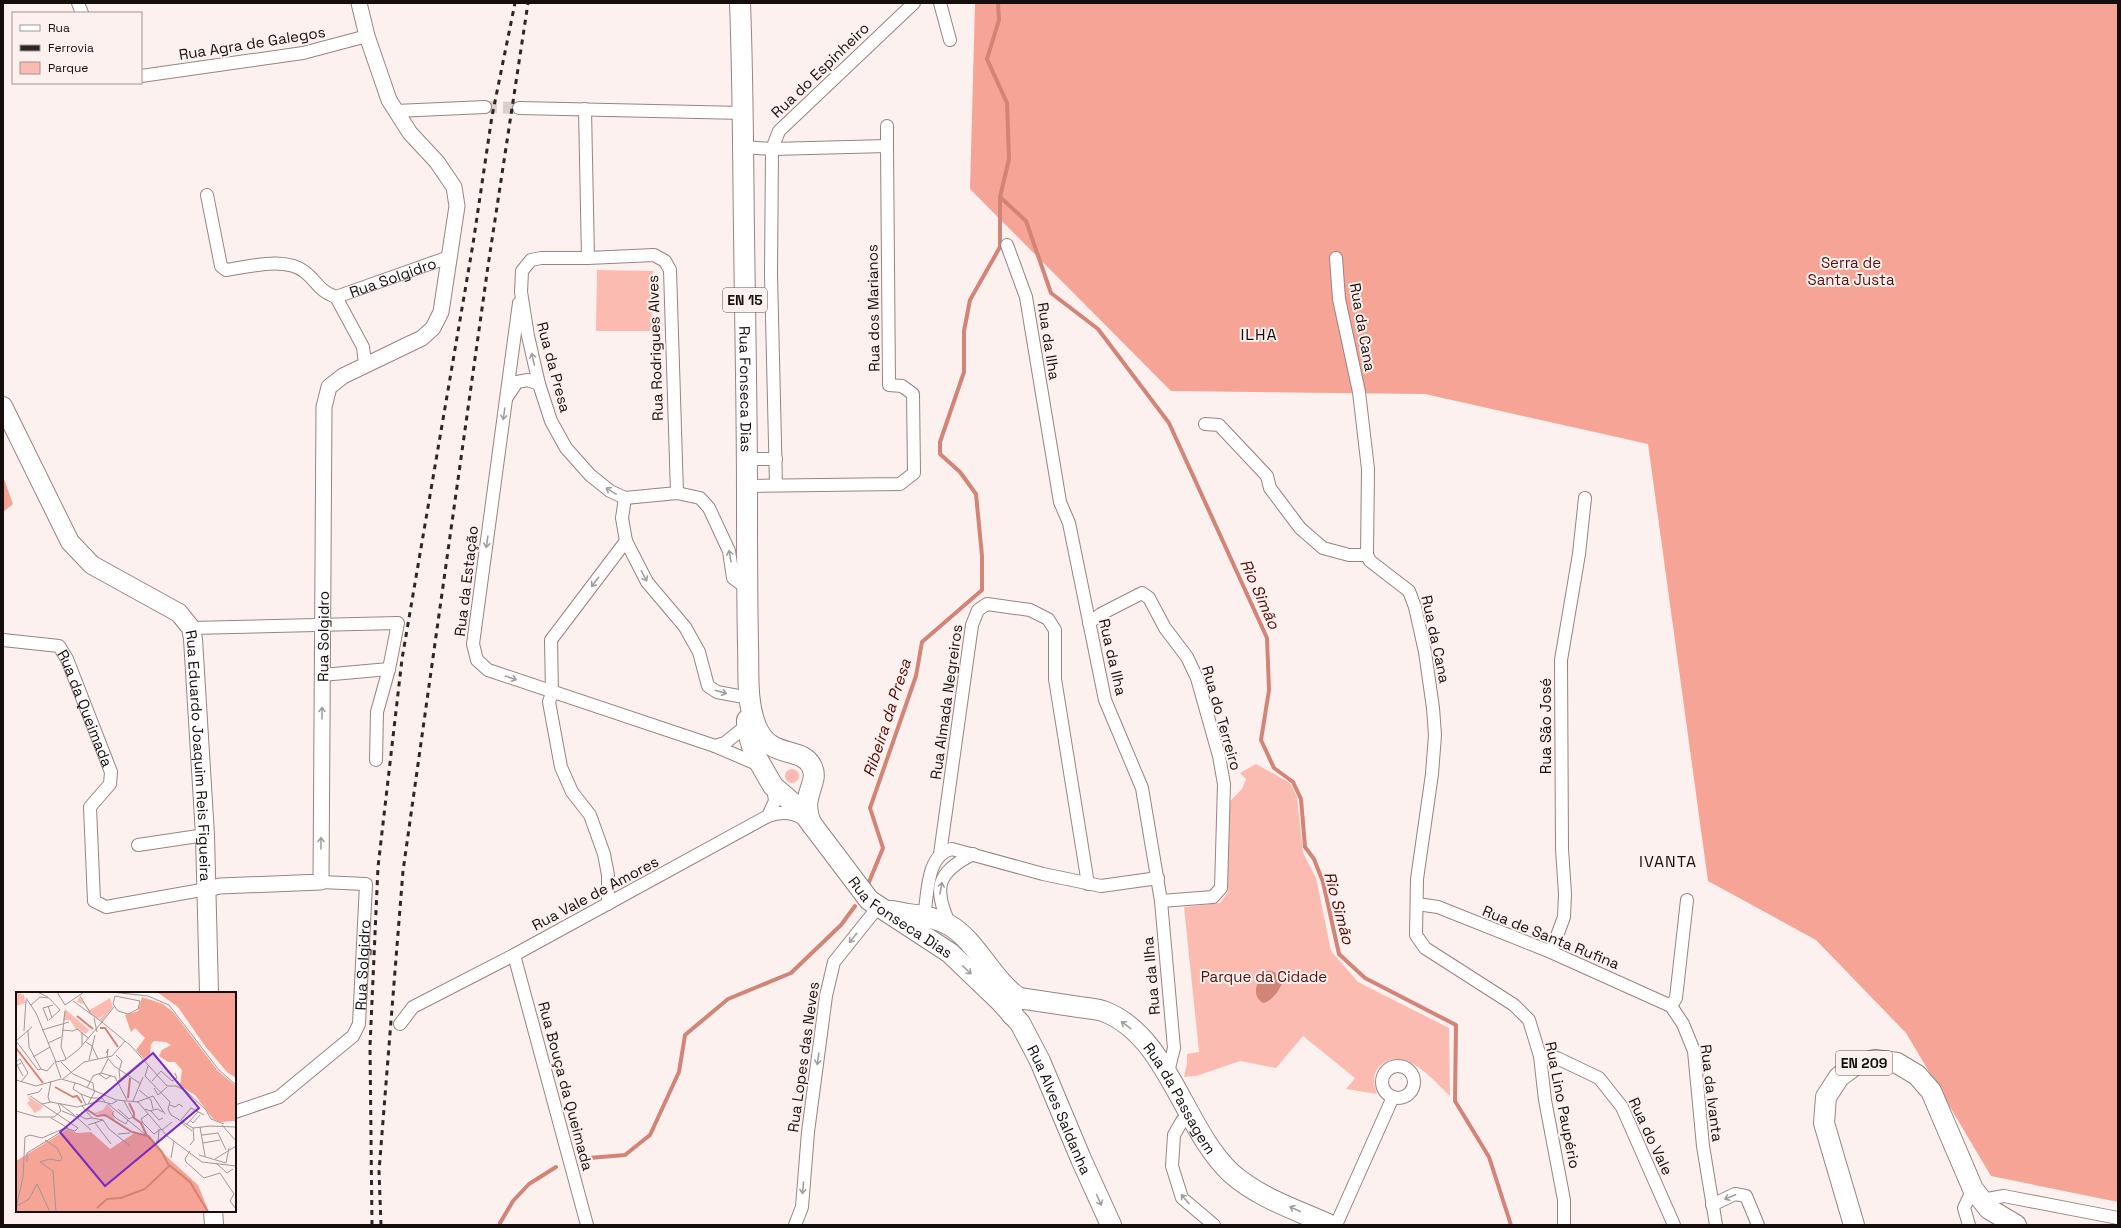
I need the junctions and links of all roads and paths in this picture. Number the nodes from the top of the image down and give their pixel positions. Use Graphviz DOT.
graph roads {
  1 [pos="359,3"];
  2 [pos="740,3"];
  3 [pos="914,3"];
  4 [pos="940,3"];
  5 [pos="367,36"];
  6 [pos="950,40"];
  7 [pos="142,76"];
  8 [pos="485,107"];
  9 [pos="519,108"];
  10 [pos="585,109"];
  11 [pos="396,111"];
  12 [pos="743,114"];
  13 [pos="887,126"];
  14 [pos="887,146"];
  15 [pos="743,147"];
  16 [pos="772,149"];
  17 [pos="207,195"];
  18 [pos="1007,245"];
  19 [pos="449,257"];
  20 [pos="588,258"];
  21 [pos="1336,258"];
  22 [pos="521,292"];
  23 [pos="336,297"];
  24 [pos="365,364"];
  25 [pos="539,384"];
  26 [pos="506,397"];
  27 [pos="3,406"];
  28 [pos="1204,424"];
  29 [pos="746,459"];
  30 [pos="776,459"];
  31 [pos="776,485"];
  32 [pos="747,486"];
  33 [pos="677,493"];
  34 [pos="625,498"];
  35 [pos="1585,498"];
  36 [pos="626,541"];
  37 [pos="1367,555"];
  38 [pos="747,588"];
  39 [pos="1089,623"];
  40 [pos="322,624"];
  41 [pos="191,628"];
  42 [pos="3,640"];
  43 [pos="390,669"];
  44 [pos="322,675"];
  45 [pos="552,693"];
  46 [pos="744,720"];
  47 [pos="715,746"];
  48 [pos="783,752"];
  49 [pos="734,753"];
  50 [pos="376,760"];
  51 [pos="783,788"];
  52 [pos="771,815"];
  53 [pos="812,824"];
  54 [pos="205,835"];
  55 [pos="138,845"];
  56 [pos="940,854"];
  57 [pos="973,854"];
  58 [pos="1158,878"];
  59 [pos="321,882"];
  60 [pos="1088,884"];
  61 [pos="207,889"];
  62 [pos="1687,900"];
  63 [pos="1161,901"];
  64 [pos="608,904"];
  65 [pos="1417,904"];
  66 [pos="878,908"];
  67 [pos="924,916"];
  68 [pos="950,925"];
  69 [pos="1551,952"];
  70 [pos="950,953"];
  71 [pos="514,955"];
  72 [pos="209,992"];
  73 [pos="1010,1005"];
  74 [pos="1671,1006"];
  75 [pos="400,1024"];
  76 [pos="1540,1056"];
  77 [pos="1167,1076"];
  78 [pos="1393,1097"];
  79 [pos="236,1112"];
  80 [pos="1190,1116"];
  81 [pos="1977,1194"];
  82 [pos="1711,1200"];
  83 [pos="213,1212"];
  84 [pos="2118,1218"];
  85 [pos="214,1225"];
  86 [pos="587,1225"];
  87 [pos="795,1225"];
  88 [pos="1111,1225"];
  89 [pos="1214,1225"];
  90 [pos="1330,1225"];
  91 [pos="1336,1225"];
  92 [pos="1564,1225"];
  93 [pos="1674,1225"];
  94 [pos="1716,1225"];
  95 [pos="1758,1225"];
  96 [pos="1854,1225"];
  97 [pos="1969,1225"];
  98 [pos="2016,1225"];
  1 -- 5 [label="street, Rua Solgidro"];
  2 -- 12 [label="main road, Rua Fonseca Dias / EN 15"];
  3 -- 16 [label="street, Rua do Espinheiro"];
  4 -- 6 [label="street"];
  5 -- 7 [label="street, Rua Agra de Galegos"];
  5 -- 11 [label="street, Rua Solgidro"];
  8 -- 11 [label="street"];
  9 -- 10 [label="street"];
  10 -- 12 [label="street"];
  10 -- 20 [label="street"];
  11 -- 19 [label="street, Rua Solgidro"];
  12 -- 15 [label="main road, Rua Fonseca Dias / EN 15"];
  13 -- 14 [label="street, Rua dos Marianos"];
  14 -- 16 [label="street"];
  14 -- 31 [label="street, Rua dos Marianos"];
  15 -- 16 [label="street"];
  15 -- 29 [label="main road, Rua Fonseca Dias / EN 15"];
  16 -- 30 [label="street"];
  17 -- 23 [label="street"];
  18 -- 39 [label="street, Rua da Ilha"];
  19 -- 23 [label="street, Rua Solgidro"];
  19 -- 24 [label="street, Rua Solgidro"];
  20 -- 22 [label="street, Rua da Presa"];
  20 -- 33 [label="street, Rua Rodrigues Alves"];
  21 -- 37 [label="street, Rua da Cana"];
  25 -- 22 [label="street, Rua da Presa, one-way"];
  22 -- 26 [label="street, Rua da Estação"];
  23 -- 24 [label="street"];
  24 -- 40 [label="street, Rua Solgidro"];
  25 -- 26 [label="street"];
  34 -- 25 [label="street, Rua da Presa, one-way"];
  26 -- 45 [label="street, Rua da Estação, one-way"];
  27 -- 41 [label="main road, Rua Eduardo Joaquim Reis Figueira"];
  28 -- 37 [label="street"];
  29 -- 30 [label="street"];
  29 -- 32 [label="main road, Rua Fonseca Dias / EN 15"];
  30 -- 31 [label="street"];
  31 -- 32 [label="street, Rua dos Marianos"];
  32 -- 38 [label="main road, Rua Fonseca Dias"];
  33 -- 34 [label="street"];
  38 -- 33 [label="street, one-way"];
  34 -- 36 [label="street"];
  35 -- 69 [label="street, Rua São José"];
  36 -- 45 [label="street, one-way"];
  36 -- 46 [label="street, one-way"];
  37 -- 65 [label="street, Rua da Cana"];
  38 -- 46 [label="main road, Rua Fonseca Dias"];
  39 -- 58 [label="street, Rua da Ilha"];
  39 -- 63 [label="street, Rua do Terreiro"];
  40 -- 41 [label="street"];
  40 -- 43 [label="street"];
  40 -- 44 [label="street, Rua Solgidro"];
  41 -- 54 [label="main road, Rua Eduardo Joaquim Reis Figueira"];
  42 -- 61 [label="street, Rua da Queimada"];
  43 -- 44 [label="street"];
  43 -- 50 [label="street"];
  59 -- 44 [label="street, Rua Solgidro, one-way"];
  45 -- 47 [label="street, Rua da Estação"];
  45 -- 64 [label="street"];
  46 -- 47 [label="street"];
  46 -- 48 [label="main road, Rua Fonseca Dias"];
  46 -- 48 [label="street"];
  46 -- 49 [label="street"];
  46 -- 51 [label="main road, Rua Fonseca Dias"];
  47 -- 49 [label="street, Rua da Estação"];
  48 -- 51 [label="main road, Rua Fonseca Dias"];
  48 -- 51 [label="main road, Rua Fonseca Dias"];
  49 -- 51 [label="street, Rua da Estação"];
  51 -- 52 [label="street"];
  51 -- 52 [label="street"];
  51 -- 53 [label="main road, Rua Fonseca Dias"];
  52 -- 53 [label="street"];
  52 -- 64 [label="street, Rua Vale de Amores"];
  53 -- 66 [label="main road, Rua Fonseca Dias"];
  54 -- 55 [label="street"];
  54 -- 61 [label="main road, Rua Eduardo Joaquim Reis Figueira"];
  56 -- 57 [label="street"];
  56 -- 60 [label="street, Rua Almada Negreiros"];
  56 -- 67 [label="street, Rua Almada Negreiros"];
  57 -- 60 [label="street"];
  68 -- 57 [label="street, one-way"];
  58 -- 60 [label="street"];
  58 -- 63 [label="street, Rua da Ilha"];
  59 -- 61 [label="street, Rua da Queimada"];
  59 -- 79 [label="street, Rua Solgidro"];
  61 -- 72 [label="main road, Rua Eduardo Joaquim Reis Figueira"];
  62 -- 74 [label="street"];
  63 -- 77 [label="street, Rua da Ilha"];
  64 -- 71 [label="street, Rua Vale de Amores"];
  65 -- 69 [label="street, Rua de Santa Rufina"];
  65 -- 76 [label="street, Rua Lino Paupério"];
  66 -- 67 [label="main road"];
  66 -- 70 [label="main road, Rua Fonseca Dias"];
  66 -- 87 [label="street, Rua Lopes das Neves, one-way"];
  67 -- 68 [label="main road"];
  67 -- 70 [label="main road"];
  68 -- 73 [label="main road"];
  69 -- 74 [label="street, Rua de Santa Rufina"];
  70 -- 73 [label="main road, Rua Fonseca Dias, one-way"];
  71 -- 75 [label="street, Rua Vale de Amores"];
  71 -- 86 [label="street, Rua Bouça da Queimada"];
  77 -- 73 [label="main road, Rua da Passagem, one-way"];
  73 -- 88 [label="main road, Rua Alves Saldanha, one-way"];
  74 -- 82 [label="street, Rua da Ivanta"];
  76 -- 92 [label="street, Rua Lino Paupério"];
  76 -- 93 [label="street, Rua do Vale"];
  77 -- 80 [label="main road, Rua da Passagem"];
  78 -- 91 [label="street"];
  89 -- 80 [label="street, one-way"];
  90 -- 80 [label="main road, Rua da Passagem, one-way"];
  81 -- 84 [label="street"];
  81 -- 96 [label="main road, EN 209"];
  81 -- 97 [label="street"];
  81 -- 98 [label="main road, EN 209"];
  82 -- 94 [label="street, Rua da Ivanta"];
  95 -- 82 [label="street, one-way"];
  83 -- 85 [label="main road"];
}
